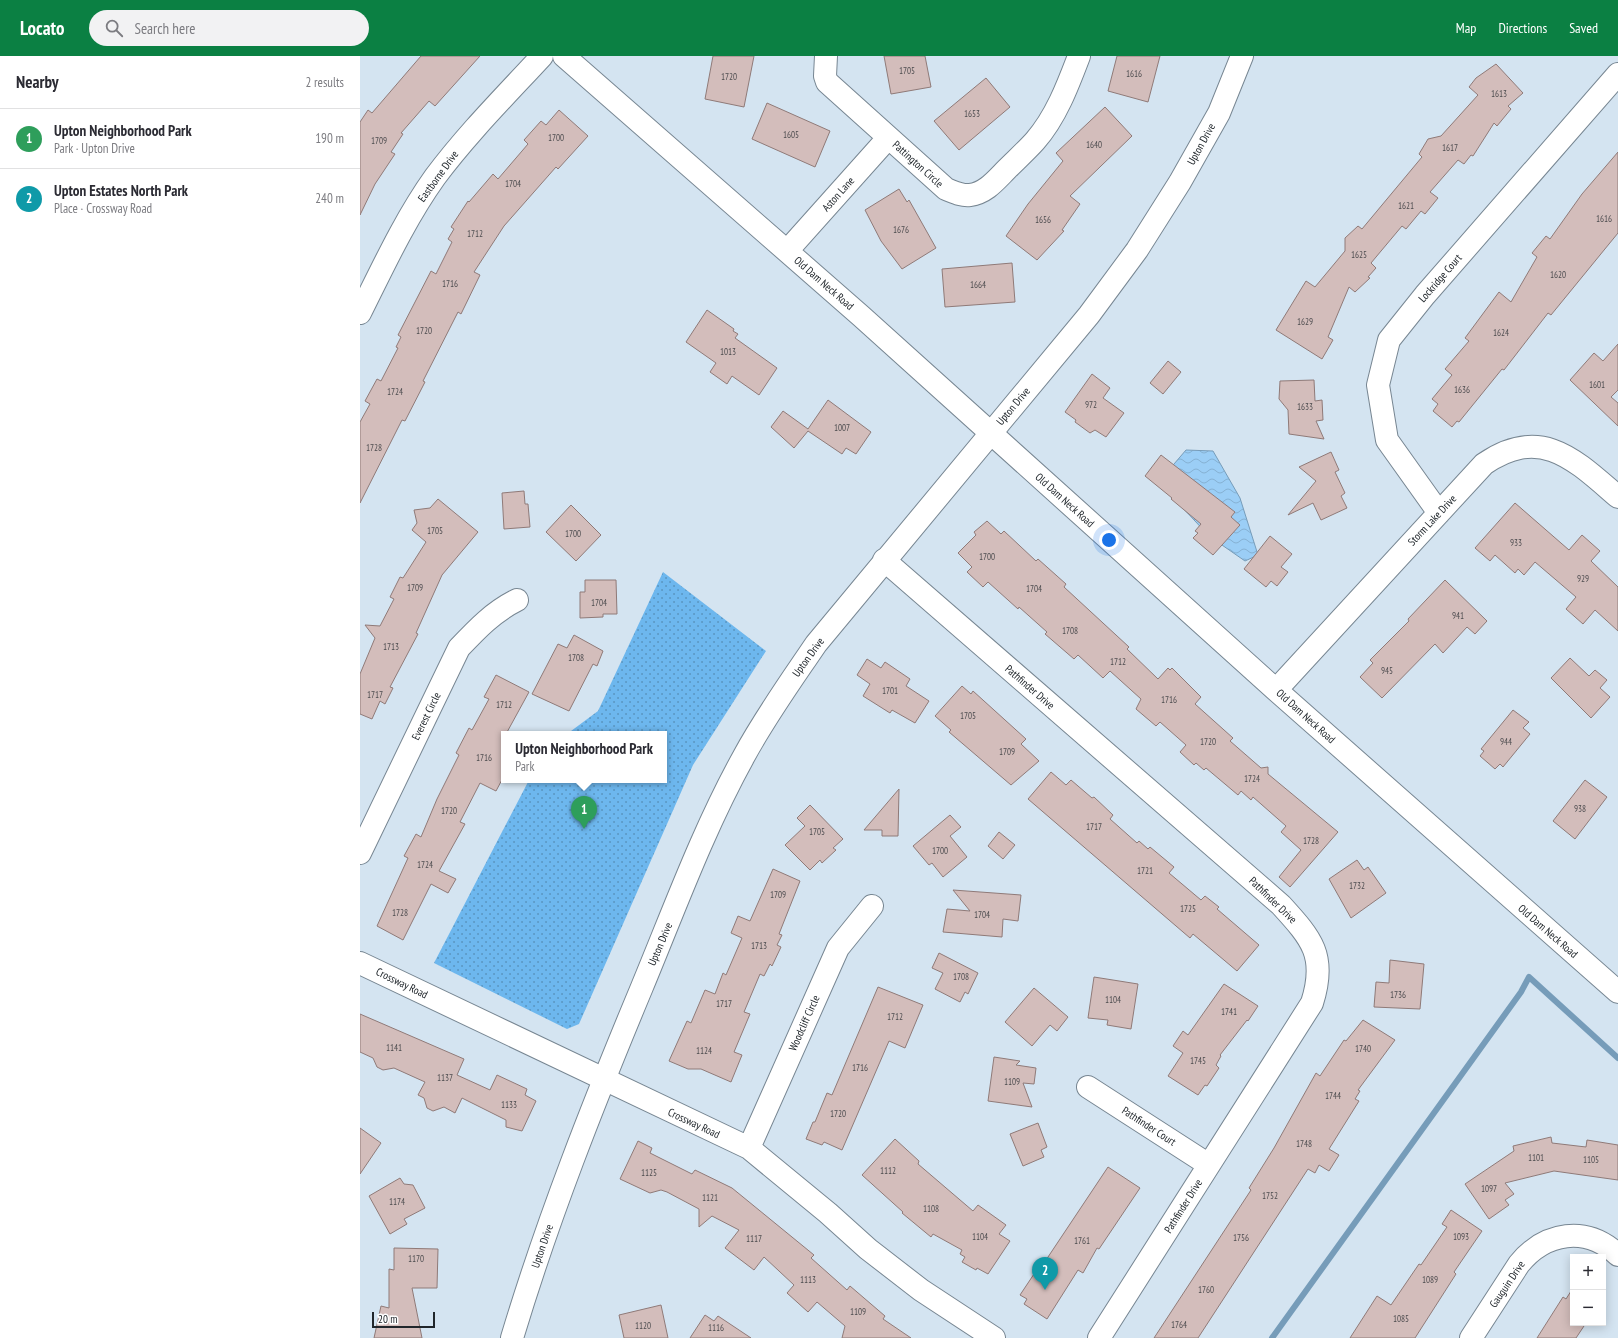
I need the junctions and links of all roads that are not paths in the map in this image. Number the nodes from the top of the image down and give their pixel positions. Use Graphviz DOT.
graph roads {
  1 [pos="542,56"];
  2 [pos="564,56"];
  3 [pos="826,56"];
  4 [pos="1079,56"];
  5 [pos="1242,56"];
  6 [pos="1618,74"];
  7 [pos="888,138"];
  8 [pos="787,251"];
  9 [pos="360,313"];
  10 [pos="990,433"];
  11 [pos="1618,496"];
  12 [pos="1439,513"];
  13 [pos="884,560"];
  14 [pos="517,600"];
  15 [pos="1276,690"];
  16 [pos="360,853"];
  17 [pos="872,906"];
  18 [pos="360,963"];
  19 [pos="1618,992"];
  20 [pos="604,1080"];
  21 [pos="1088,1087"];
  22 [pos="749,1148"];
  23 [pos="1208,1165"];
  24 [pos="1618,1255"];
  25 [pos="512,1338"];
  26 [pos="994,1338"];
  27 [pos="1099,1338"];
  28 [pos="1471,1338"];
  1 -- 9 [label="street, Eastborne Drive"];
  2 -- 8 [label="street, Old Dam Neck Road"];
  3 -- 7 [label="street, Pattington Circle"];
  4 -- 7 [label="street, Pattington Circle"];
  5 -- 10 [label="street, Upton Drive"];
  6 -- 12 [label="street, Lockridge Court"];
  7 -- 8 [label="street, Aston Lane"];
  8 -- 10 [label="street, Old Dam Neck Road"];
  10 -- 13 [label="street, Upton Drive"];
  10 -- 15 [label="street, Old Dam Neck Road"];
  11 -- 12 [label="street, Storm Lake Drive"];
  12 -- 15 [label="street, Storm Lake Drive"];
  13 -- 20 [label="street, Upton Drive"];
  13 -- 23 [label="street, Pathfinder Drive"];
  14 -- 16 [label="street, Everest Circle"];
  15 -- 19 [label="street, Old Dam Neck Road"];
  17 -- 22 [label="street, Woodcliff Circle"];
  18 -- 20 [label="street, Crossway Road"];
  20 -- 22 [label="street, Crossway Road"];
  20 -- 25 [label="street, Upton Drive"];
  21 -- 23 [label="street, Pathfinder Court"];
  22 -- 26 [label="street, Crossway Road"];
  23 -- 27 [label="street, Pathfinder Drive"];
  24 -- 28 [label="street, Gauguin Drive"];
}
